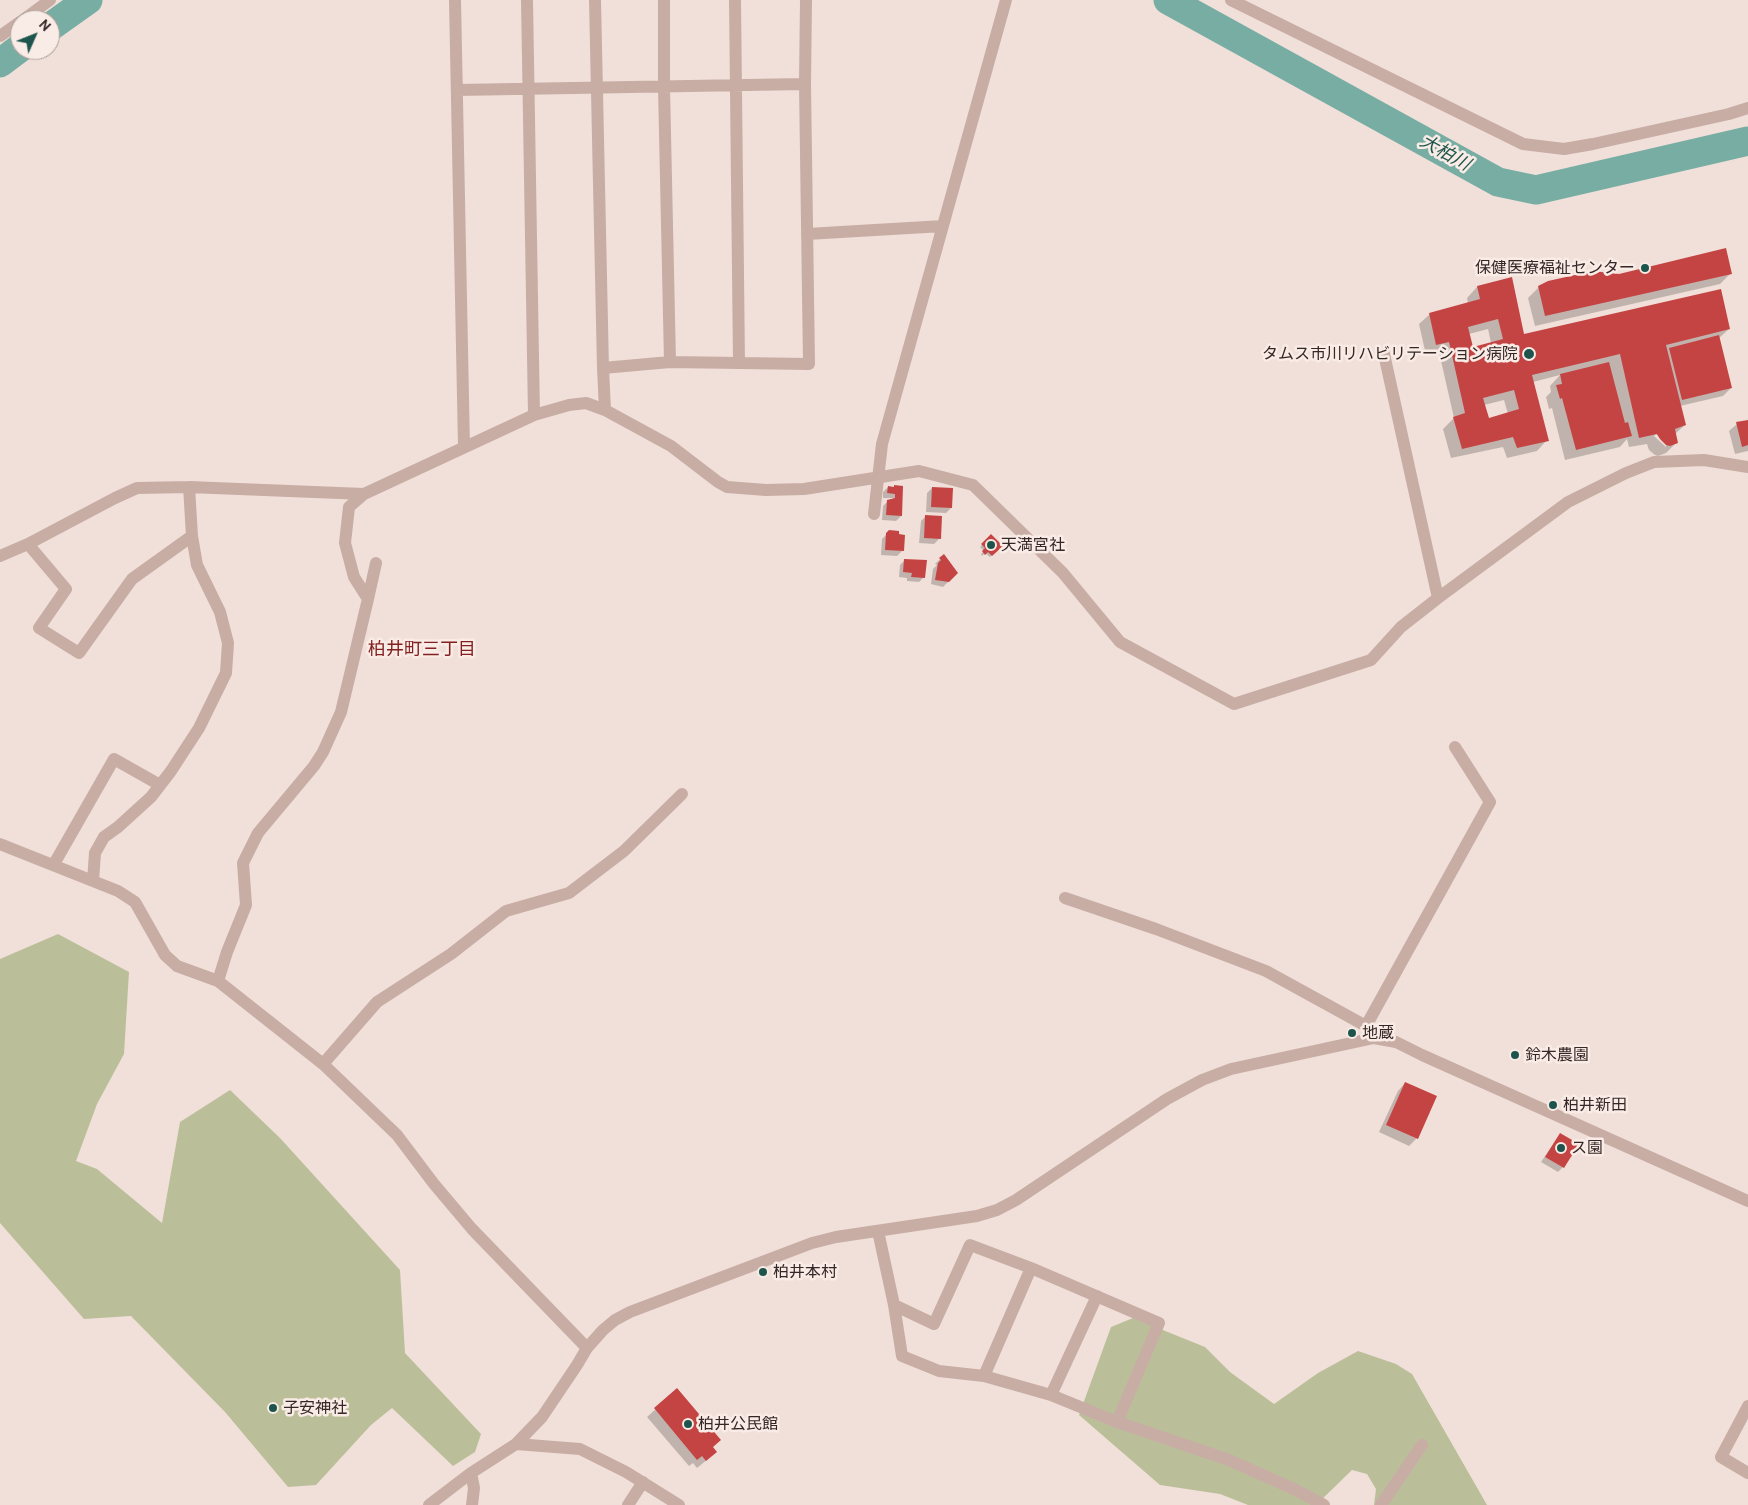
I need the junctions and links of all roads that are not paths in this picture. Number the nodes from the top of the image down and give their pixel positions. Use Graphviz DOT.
graph roads {
  1 [pos="50,0"];
  2 [pos="455,0"];
  3 [pos="527,0"];
  4 [pos="595,0"];
  5 [pos="664,0"];
  6 [pos="734,0"];
  7 [pos="806,0"];
  8 [pos="1006,0"];
  9 [pos="1231,0"];
  10 [pos="36,10"];
  11 [pos="805,84"];
  12 [pos="735,86"];
  13 [pos="664,87"];
  14 [pos="596,88"];
  15 [pos="529,89"];
  16 [pos="457,90"];
  17 [pos="1748,108"];
  18 [pos="943,226"];
  19 [pos="807,234"];
  20 [pos="1384,354"];
  21 [pos="670,362"];
  22 [pos="739,363"];
  23 [pos="602,368"];
  24 [pos="606,410"];
  25 [pos="534,415"];
  26 [pos="464,447"];
  27 [pos="1748,467"];
  28 [pos="878,476"];
  29 [pos="189,487"];
  30 [pos="364,494"];
  31 [pos="874,514"];
  32 [pos="192,536"];
  33 [pos="28,544"];
  34 [pos="0,556"];
  35 [pos="376,563"];
  36 [pos="1438,598"];
  37 [pos="368,600"];
  38 [pos="1455,747"];
  39 [pos="160,785"];
  40 [pos="682,794"];
  41 [pos="0,844"];
  42 [pos="54,864"];
  43 [pos="93,880"];
  44 [pos="1065,898"];
  45 [pos="218,981"];
  46 [pos="1366,1026"];
  47 [pos="1374,1038"];
  48 [pos="323,1064"];
  49 [pos="1748,1201"];
  50 [pos="878,1231"];
  51 [pos="1031,1268"];
  52 [pos="1097,1296"];
  53 [pos="894,1305"];
  54 [pos="587,1348"];
  55 [pos="984,1376"];
  56 [pos="1050,1396"];
  57 [pos="1748,1406"];
  58 [pos="1117,1422"];
  59 [pos="516,1444"];
  60 [pos="1422,1445"];
  61 [pos="471,1473"];
  62 [pos="1748,1473"];
  63 [pos="642,1482"];
  64 [pos="429,1505"];
  65 [pos="472,1505"];
  66 [pos="628,1505"];
  67 [pos="679,1505"];
  68 [pos="1324,1505"];
  69 [pos="1381,1505"];
  1 -- 10 [label="street"];
  2 -- 16 [label="street"];
  3 -- 15 [label="street"];
  4 -- 14 [label="street"];
  5 -- 13 [label="street"];
  6 -- 12 [label="street"];
  7 -- 11 [label="street"];
  8 -- 18 [label="street"];
  9 -- 17 [label="street"];
  11 -- 12 [label="street"];
  11 -- 19 [label="street"];
  12 -- 13 [label="street"];
  12 -- 22 [label="street"];
  13 -- 14 [label="street"];
  13 -- 21 [label="street"];
  14 -- 15 [label="street"];
  14 -- 23 [label="street"];
  15 -- 16 [label="street"];
  15 -- 25 [label="street"];
  16 -- 26 [label="street"];
  18 -- 19 [label="street"];
  18 -- 28 [label="street"];
  19 -- 22 [label="street"];
  20 -- 36 [label="street"];
  21 -- 22 [label="street"];
  21 -- 23 [label="street"];
  23 -- 24 [label="street"];
  24 -- 25 [label="street"];
  24 -- 28 [label="street"];
  25 -- 26 [label="street"];
  26 -- 30 [label="street"];
  27 -- 36 [label="street"];
  28 -- 31 [label="street"];
  28 -- 36 [label="street"];
  29 -- 30 [label="street"];
  29 -- 32 [label="street"];
  29 -- 33 [label="street"];
  30 -- 37 [label="street"];
  32 -- 33 [label="street"];
  32 -- 39 [label="street"];
  33 -- 34 [label="street"];
  35 -- 37 [label="street"];
  37 -- 45 [label="street"];
  38 -- 46 [label="street"];
  39 -- 42 [label="street"];
  39 -- 43 [label="street"];
  40 -- 48 [label="street"];
  41 -- 42 [label="street"];
  42 -- 43 [label="street"];
  43 -- 45 [label="street"];
  44 -- 46 [label="street"];
  45 -- 48 [label="street"];
  46 -- 47 [label="street"];
  47 -- 49 [label="street"];
  47 -- 50 [label="street"];
  48 -- 54 [label="street"];
  50 -- 53 [label="street"];
  50 -- 54 [label="street"];
  51 -- 52 [label="street"];
  51 -- 53 [label="street"];
  51 -- 55 [label="street"];
  52 -- 56 [label="street"];
  52 -- 58 [label="street"];
  53 -- 55 [label="street"];
  54 -- 59 [label="street"];
  55 -- 56 [label="street"];
  56 -- 58 [label="street"];
  57 -- 62 [label="street"];
  58 -- 68 [label="street"];
  59 -- 61 [label="street"];
  59 -- 63 [label="street"];
  60 -- 69 [label="street"];
  61 -- 64 [label="street"];
  61 -- 65 [label="street"];
  63 -- 66 [label="street"];
  63 -- 67 [label="street"];
}
